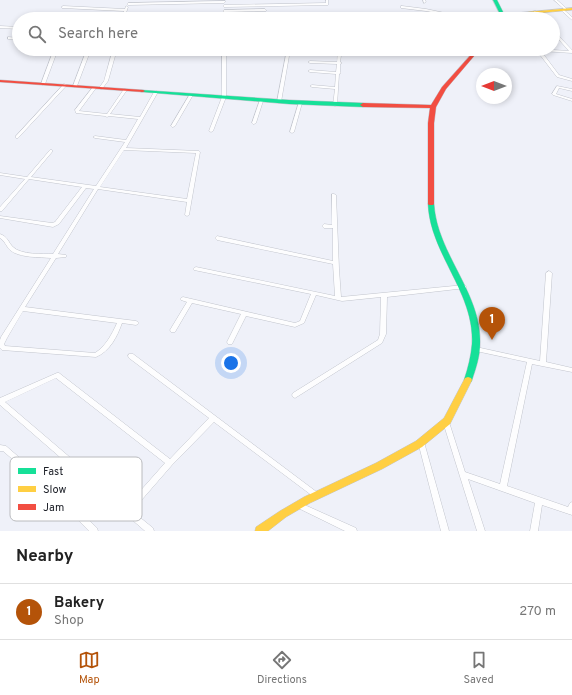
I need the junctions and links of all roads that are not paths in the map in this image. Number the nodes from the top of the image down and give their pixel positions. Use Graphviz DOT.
graph roads {
  1 [pos="312,0"];
  2 [pos="327,0"];
  3 [pos="495,0"];
  4 [pos="555,0"];
  5 [pos="128,2"];
  6 [pos="224,3"];
  7 [pos="312,5"];
  8 [pos="63,7"];
  9 [pos="402,7"];
  10 [pos="567,9"];
  11 [pos="126,10"];
  12 [pos="266,10"];
  13 [pos="224,11"];
  14 [pos="436,12"];
  15 [pos="500,12"];
  16 [pos="536,12"];
  17 [pos="572,19"];
  18 [pos="0,27"];
  19 [pos="12,28"];
  20 [pos="9,38"];
  21 [pos="12,38"];
  22 [pos="560,39"];
  23 [pos="560,51"];
  24 [pos="572,52"];
  25 [pos="53,56"];
  26 [pos="86,56"];
  27 [pos="113,56"];
  28 [pos="224,56"];
  29 [pos="287,56"];
  30 [pos="340,56"];
  31 [pos="472,56"];
  32 [pos="544,56"];
  33 [pos="310,62"];
  34 [pos="340,63"];
  35 [pos="310,71"];
  36 [pos="339,73"];
  37 [pos="572,80"];
  38 [pos="0,81"];
  39 [pos="43,84"];
  40 [pos="64,85"];
  41 [pos="75,86"];
  42 [pos="312,86"];
  43 [pos="98,88"];
  44 [pos="337,88"];
  45 [pos="125,90"];
  46 [pos="572,90"];
  47 [pos="156,92"];
  48 [pos="191,95"];
  49 [pos="224,97"];
  50 [pos="572,100"];
  51 [pos="261,101"];
  52 [pos="279,102"];
  53 [pos="300,103"];
  54 [pos="335,105"];
  55 [pos="433,107"];
  56 [pos="107,116"];
  57 [pos="140,118"];
  58 [pos="254,123"];
  59 [pos="173,126"];
  60 [pos="211,131"];
  61 [pos="292,132"];
  62 [pos="17,137"];
  63 [pos="95,137"];
  64 [pos="127,141"];
  65 [pos="123,149"];
  66 [pos="51,151"];
  67 [pos="0,174"];
  68 [pos="27,179"];
  69 [pos="84,186"];
  70 [pos="97,188"];
  71 [pos="334,195"];
  72 [pos="189,201"];
  73 [pos="0,210"];
  74 [pos="187,215"];
  75 [pos="0,217"];
  76 [pos="324,226"];
  77 [pos="334,227"];
  78 [pos="0,236"];
  79 [pos="218,238"];
  80 [pos="54,256"];
  81 [pos="64,256"];
  82 [pos="335,263"];
  83 [pos="196,269"];
  84 [pos="549,273"];
  85 [pos="464,288"];
  86 [pos="314,294"];
  87 [pos="384,296"];
  88 [pos="338,298"];
  89 [pos="183,299"];
  90 [pos="190,301"];
  91 [pos="23,309"];
  92 [pos="244,314"];
  93 [pos="120,321"];
  94 [pos="136,322"];
  95 [pos="173,330"];
  96 [pos="230,342"];
  97 [pos="476,349"];
  98 [pos="131,356"];
  99 [pos="530,360"];
  100 [pos="543,363"];
  101 [pos="572,370"];
  102 [pos="295,395"];
  103 [pos="214,418"];
  104 [pos="446,422"];
  105 [pos="421,442"];
  106 [pos="0,448"];
  107 [pos="14,457"];
  108 [pos="65,457"];
  109 [pos="170,463"];
  110 [pos="463,474"];
  111 [pos="503,488"];
  112 [pos="142,494"];
  113 [pos="316,495"];
  114 [pos="538,501"];
  115 [pos="297,505"];
  116 [pos="572,510"];
  117 [pos="84,521"];
  118 [pos="138,521"];
  119 [pos="94,531"];
  120 [pos="150,531"];
  121 [pos="260,531"];
  122 [pos="353,531"];
  123 [pos="445,531"];
  124 [pos="481,531"];
  125 [pos="534,531"];
  1 -- 7 [label="street"];
  2 -- 7 [label="street"];
  3 -- 15 [label="street"];
  4 -- 10 [label="street"];
  5 -- 6 [label="street"];
  5 -- 11 [label="street"];
  6 -- 7 [label="street"];
  6 -- 13 [label="street"];
  8 -- 11 [label="street"];
  9 -- 14 [label="street"];
  10 -- 16 [label="street"];
  10 -- 17 [label="street"];
  12 -- 13 [label="street"];
  18 -- 19 [label="street"];
  20 -- 21 [label="street"];
  22 -- 24 [label="street"];
  23 -- 24 [label="street"];
  25 -- 39 [label="street"];
  26 -- 41 [label="street"];
  27 -- 43 [label="street"];
  28 -- 49 [label="street"];
  29 -- 52 [label="street"];
  30 -- 34 [label="street"];
  31 -- 55 [label="street"];
  32 -- 37 [label="street"];
  33 -- 34 [label="street"];
  34 -- 36 [label="street"];
  35 -- 36 [label="street"];
  36 -- 44 [label="street"];
  38 -- 39 [label="street"];
  39 -- 40 [label="street"];
  40 -- 41 [label="street"];
  40 -- 62 [label="street"];
  41 -- 43 [label="street"];
  42 -- 44 [label="street"];
  43 -- 45 [label="street"];
  43 -- 56 [label="street"];
  44 -- 54 [label="street"];
  45 -- 47 [label="street"];
  45 -- 56 [label="street"];
  46 -- 50 [label="street"];
  47 -- 48 [label="street"];
  47 -- 57 [label="street"];
  48 -- 49 [label="street"];
  48 -- 59 [label="street"];
  49 -- 51 [label="street"];
  49 -- 60 [label="street"];
  51 -- 52 [label="street"];
  51 -- 58 [label="street"];
  52 -- 53 [label="street"];
  53 -- 54 [label="street"];
  53 -- 61 [label="street"];
  54 -- 55 [label="street"];
  55 -- 85 [label="street"];
  56 -- 57 [label="street"];
  57 -- 64 [label="street"];
  63 -- 64 [label="street"];
  64 -- 65 [label="street"];
  65 -- 70 [label="street"];
  65 -- 72 [label="street"];
  66 -- 68 [label="street"];
  67 -- 68 [label="street"];
  68 -- 69 [label="street"];
  68 -- 73 [label="street"];
  69 -- 70 [label="street"];
  69 -- 75 [label="street"];
  70 -- 72 [label="street"];
  70 -- 80 [label="street"];
  71 -- 77 [label="street"];
  72 -- 74 [label="street"];
  76 -- 77 [label="street"];
  77 -- 82 [label="street"];
  78 -- 80 [label="street"];
  79 -- 82 [label="street"];
  80 -- 81 [label="street"];
  80 -- 91 [label="street"];
  82 -- 88 [label="street"];
  83 -- 86 [label="street"];
  84 -- 100 [label="street"];
  85 -- 87 [label="street"];
  85 -- 97 [label="street"];
  86 -- 88 [label="street"];
  86 -- 92 [label="street"];
  87 -- 88 [label="street"];
  87 -- 102 [label="street"];
  89 -- 90 [label="street"];
  90 -- 92 [label="street"];
  90 -- 95 [label="street"];
  91 -- 93 [label="street"];
  91 -- 93 [label="street"];
  92 -- 96 [label="street"];
  93 -- 94 [label="street"];
  97 -- 99 [label="street"];
  97 -- 104 [label="street"];
  98 -- 103 [label="street"];
  99 -- 100 [label="street"];
  99 -- 111 [label="street"];
  100 -- 101 [label="street"];
  103 -- 109 [label="street"];
  103 -- 113 [label="street"];
  104 -- 105 [label="street"];
  104 -- 110 [label="street"];
  105 -- 113 [label="street"];
  105 -- 123 [label="street"];
  106 -- 107 [label="street"];
  108 -- 109 [label="street"];
  109 -- 112 [label="street"];
  110 -- 111 [label="street"];
  110 -- 124 [label="street"];
  111 -- 114 [label="street"];
  113 -- 115 [label="street"];
  114 -- 116 [label="street"];
  114 -- 125 [label="street"];
  115 -- 121 [label="street"];
  115 -- 122 [label="street"];
  117 -- 119 [label="street"];
  118 -- 120 [label="street"];
}
